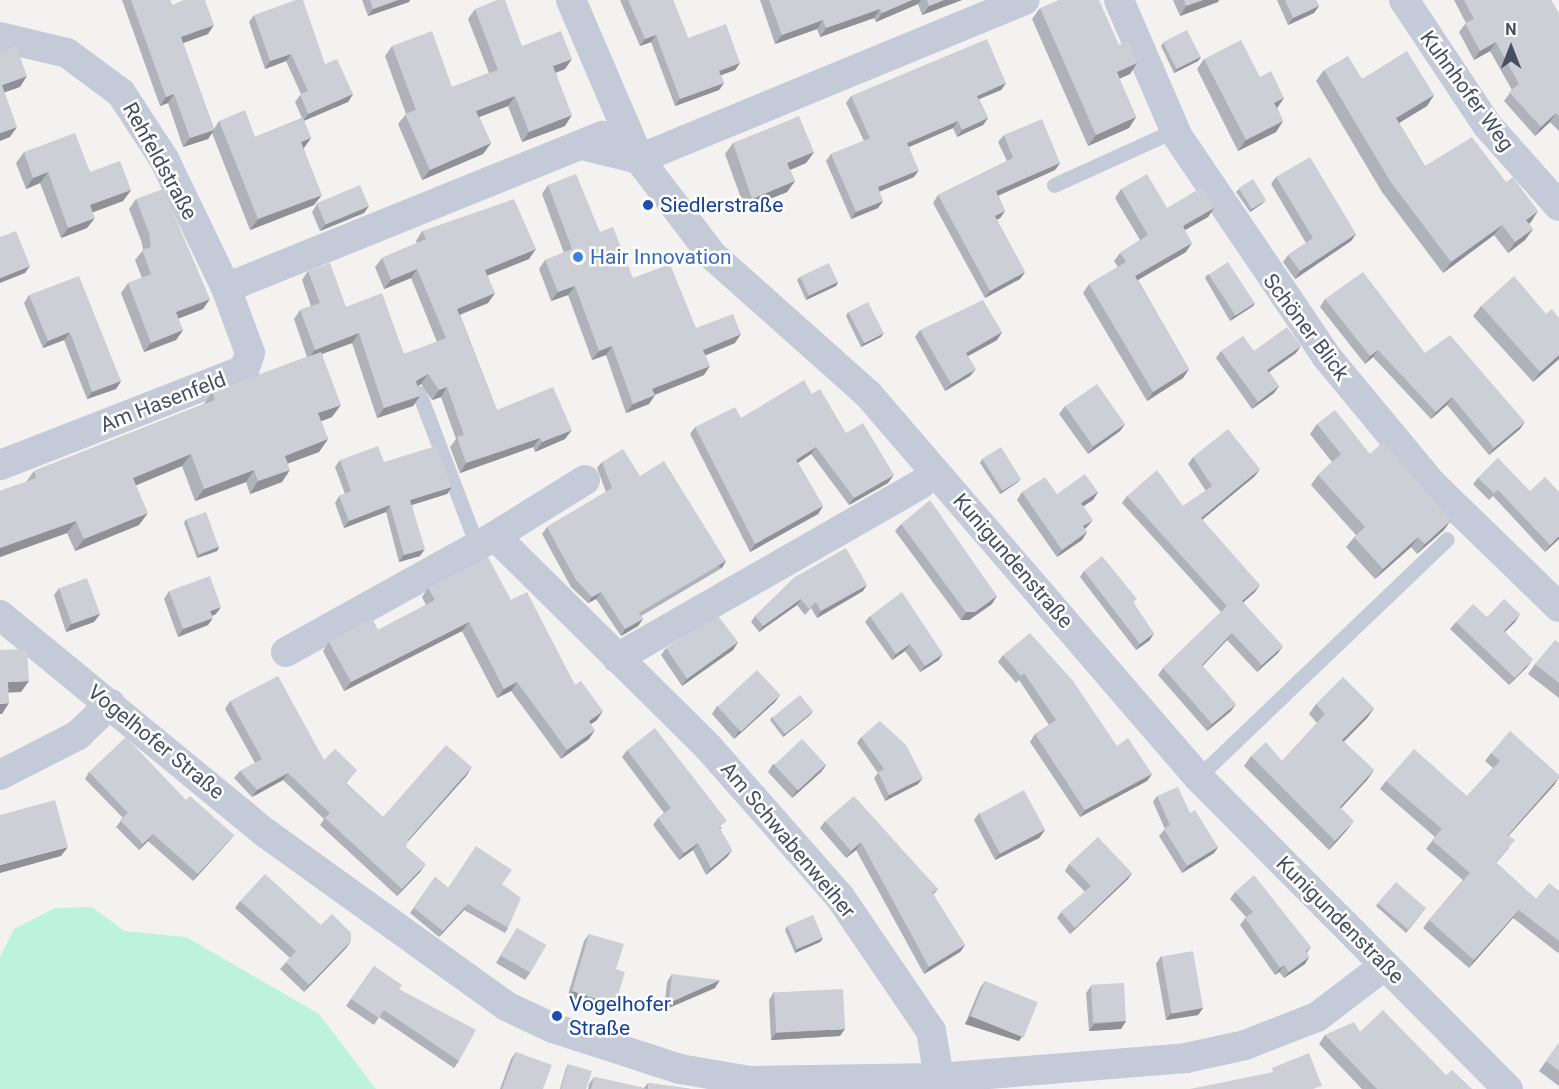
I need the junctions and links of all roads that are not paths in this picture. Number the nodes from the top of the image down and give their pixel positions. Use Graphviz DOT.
graph roads {
  1 [pos="571,0"];
  2 [pos="1025,0"];
  3 [pos="1119,0"];
  4 [pos="1404,0"];
  5 [pos="0,37"];
  6 [pos="620,126"];
  7 [pos="1175,130"];
  8 [pos="586,146"];
  9 [pos="639,159"];
  10 [pos="1054,185"];
  11 [pos="1559,206"];
  12 [pos="226,288"];
  13 [pos="419,393"];
  14 [pos="0,465"];
  15 [pos="585,480"];
  16 [pos="921,484"];
  17 [pos="1447,539"];
  18 [pos="486,541"];
  19 [pos="1559,607"];
  20 [pos="0,615"];
  21 [pos="286,652"];
  22 [pos="617,658"];
  23 [pos="110,704"];
  24 [pos="0,775"];
  25 [pos="1198,777"];
  26 [pos="1384,966"];
  27 [pos="939,1078"];
  28 [pos="1508,1089"];
  1 -- 6 [label="street, Kunigundenstraße"];
  2 -- 9 [label="street"];
  3 -- 7 [label="street, Schöner Blick"];
  4 -- 11 [label="street, Kuhnhofer Weg"];
  5 -- 12 [label="street, Rehfeldstraße"];
  6 -- 8 [label="street"];
  6 -- 9 [label="street, Kunigundenstraße"];
  7 -- 10 [label="lane"];
  7 -- 19 [label="street, Schöner Blick"];
  8 -- 9 [label="street"];
  8 -- 12 [label="street"];
  9 -- 25 [label="street, Kunigundenstraße"];
  12 -- 14 [label="street, Am Hasenfeld"];
  13 -- 18 [label="lane"];
  15 -- 18 [label="street"];
  16 -- 22 [label="street"];
  17 -- 25 [label="lane"];
  18 -- 21 [label="street"];
  18 -- 22 [label="street, Am Schwabenweiher"];
  20 -- 23 [label="street, Vogelhofer Straße"];
  22 -- 27 [label="street, Am Schwabenweiher"];
  23 -- 24 [label="street"];
  23 -- 27 [label="street, Vogelhofer Straße"];
  25 -- 26 [label="street, Kunigundenstraße"];
  26 -- 27 [label="street, Vogelhofer Straße"];
  26 -- 28 [label="street, Kunigundenstraße"];
}
